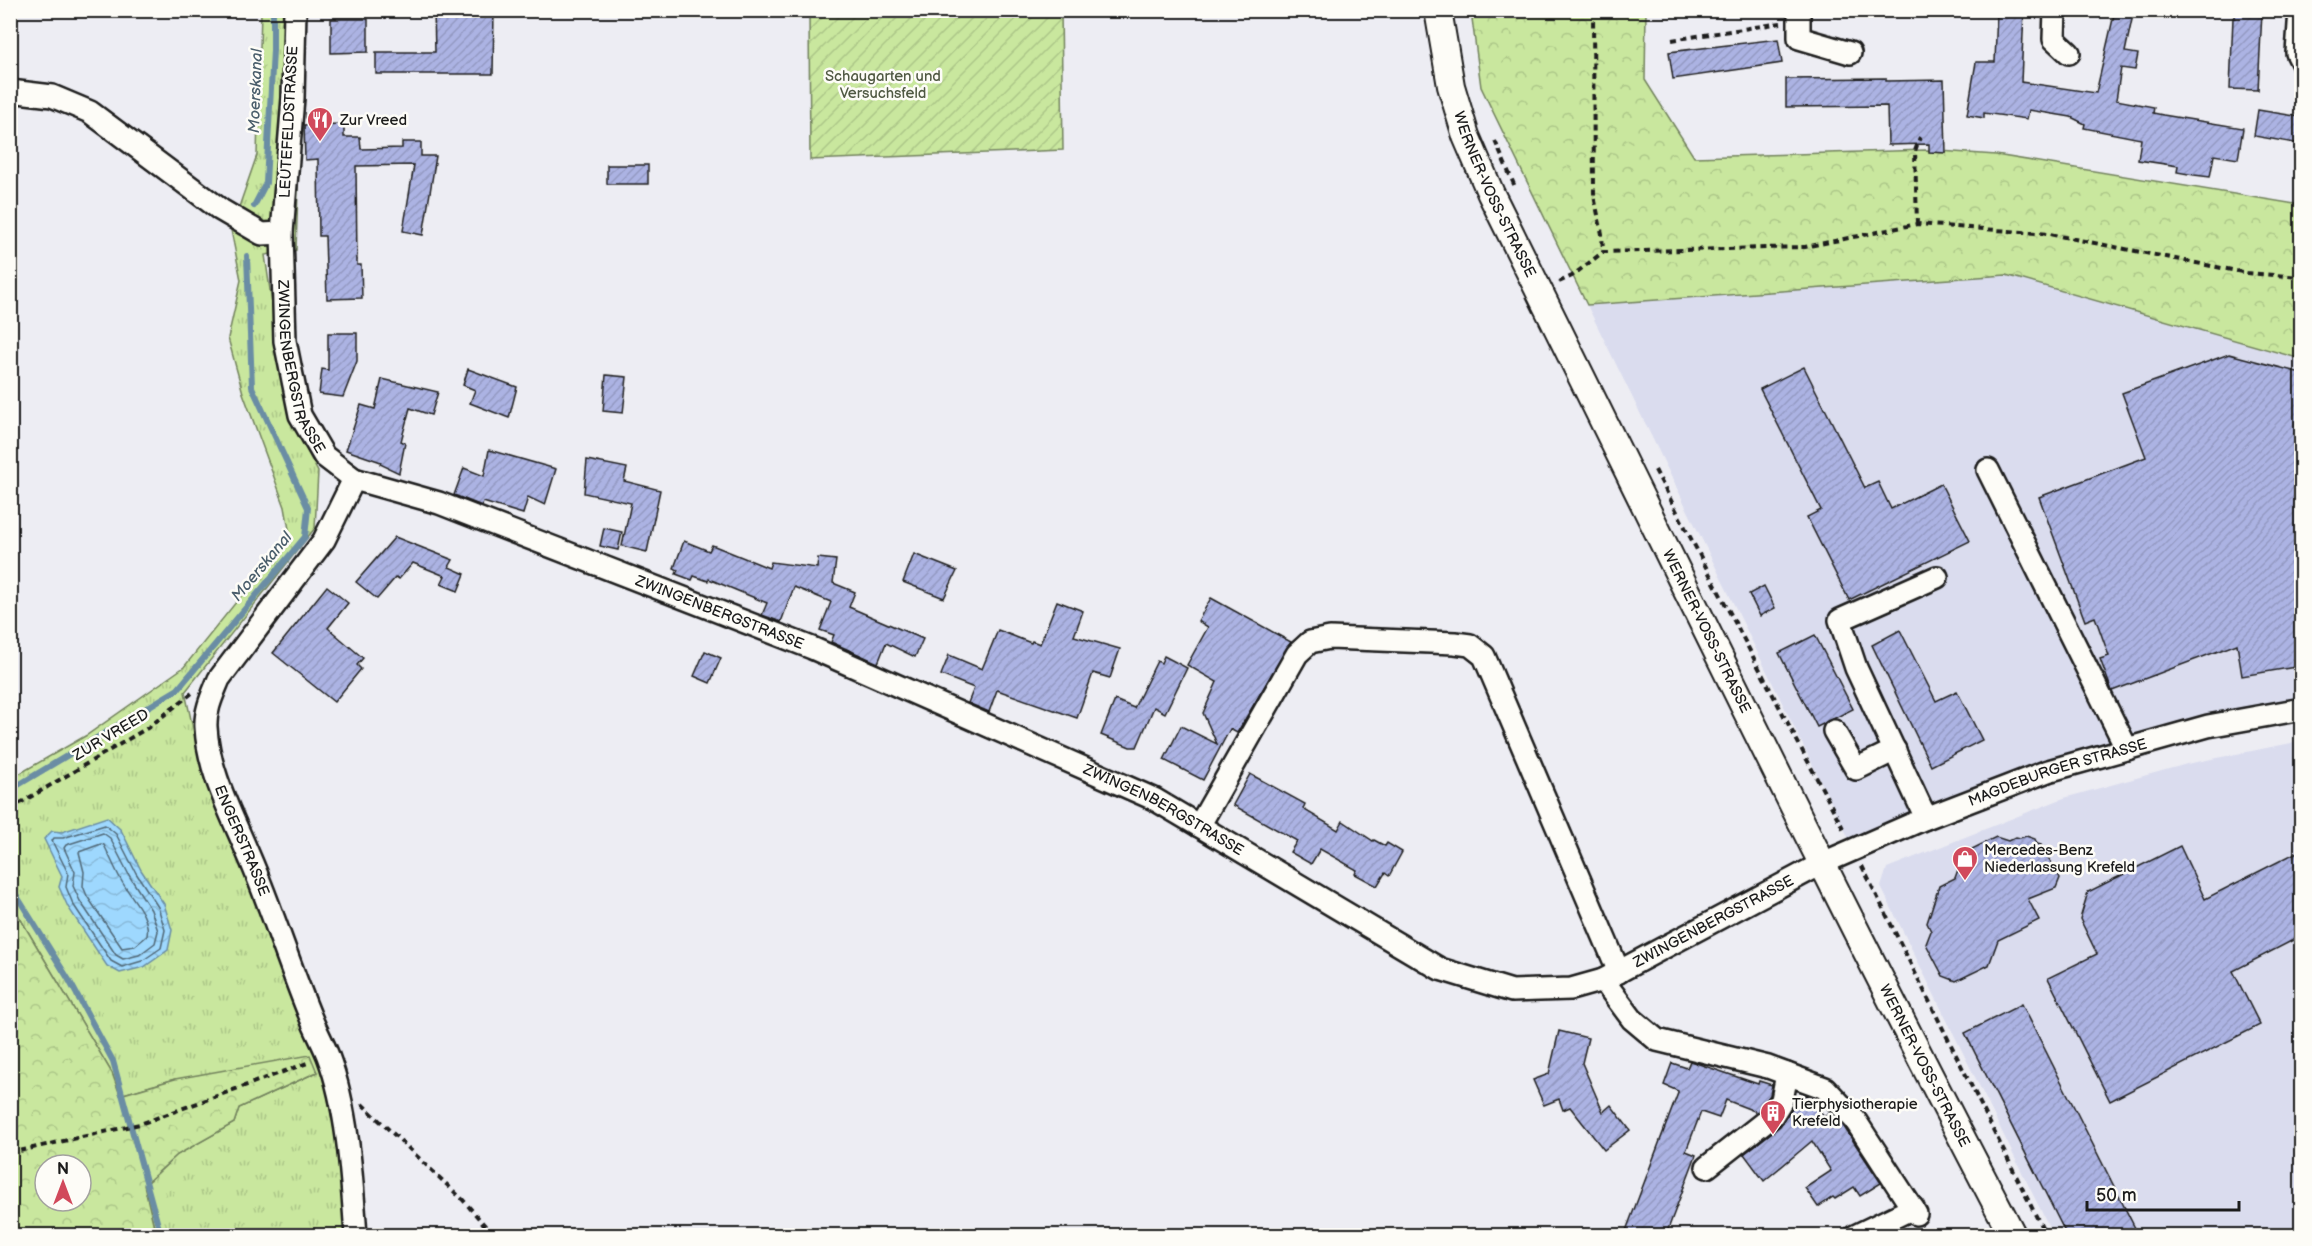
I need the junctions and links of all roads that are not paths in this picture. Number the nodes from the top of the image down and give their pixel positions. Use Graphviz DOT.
graph roads {
  1 [pos="295,10"];
  2 [pos="1438,10"];
  3 [pos="2055,10"];
  4 [pos="2300,10"];
  5 [pos="1799,16"];
  6 [pos="1850,53"];
  7 [pos="2069,53"];
  8 [pos="2301,63"];
  9 [pos="10,92"];
  10 [pos="282,233"];
  11 [pos="1988,470"];
  12 [pos="354,479"];
  13 [pos="1937,577"];
  14 [pos="2301,709"];
  15 [pos="1834,731"];
  16 [pos="2127,749"];
  17 [pos="1895,750"];
  18 [pos="1926,818"];
  19 [pos="1199,826"];
  20 [pos="1823,863"];
  21 [pos="1611,976"];
  22 [pos="1787,1074"];
  23 [pos="1707,1167"];
  24 [pos="356,1236"];
  25 [pos="1855,1236"];
  26 [pos="2013,1236"];
  1 -- 10 [label="street, LEUTEFELDSTRASSE"];
  2 -- 20 [label="main road, WERNER-VOSS-STRASSE"];
  3 -- 7 [label="street"];
  4 -- 8 [label="street"];
  5 -- 6 [label="street"];
  9 -- 10 [label="street"];
  10 -- 12 [label="street, ZWINGENBERGSTRASSE"];
  11 -- 16 [label="street"];
  12 -- 19 [label="street, ZWINGENBERGSTRASSE"];
  12 -- 24 [label="street, ENGERSTRASSE"];
  13 -- 17 [label="street"];
  14 -- 16 [label="street, MAGDEBURGER STRASSE"];
  15 -- 17 [label="street"];
  16 -- 18 [label="street, MAGDEBURGER STRASSE"];
  17 -- 18 [label="street"];
  18 -- 20 [label="street, MAGDEBURGER STRASSE"];
  19 -- 21 [label="street, ZWINGENBERGSTRASSE"];
  19 -- 21 [label="street"];
  20 -- 21 [label="street, ZWINGENBERGSTRASSE"];
  20 -- 26 [label="main road, WERNER-VOSS-STRASSE"];
  21 -- 22 [label="street"];
  22 -- 23 [label="street"];
  22 -- 25 [label="street"];
}
